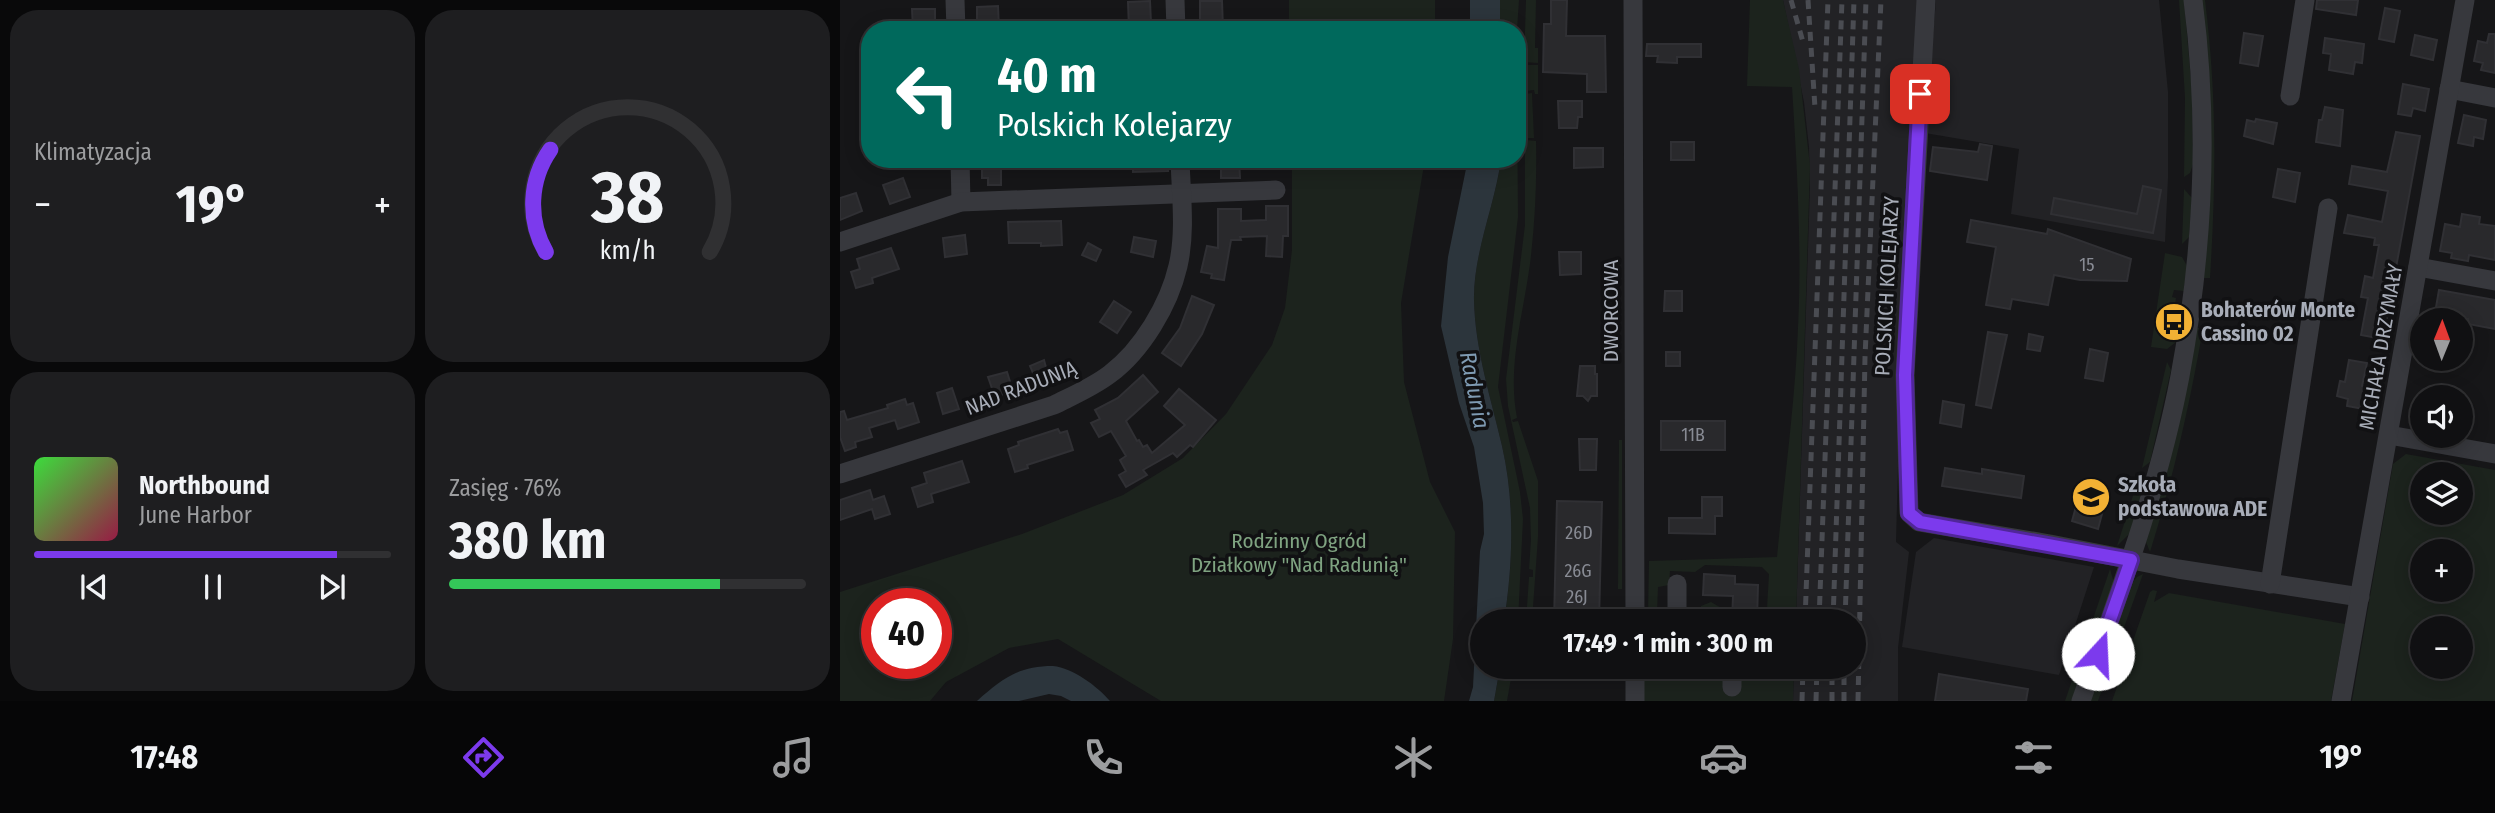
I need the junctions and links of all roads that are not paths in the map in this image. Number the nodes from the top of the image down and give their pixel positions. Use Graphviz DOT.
graph roads {
  1 [pos="955,0"];
  2 [pos="1175,0"];
  3 [pos="1633,0"];
  4 [pos="1926,0"];
  5 [pos="2193,0"];
  6 [pos="2305,0"];
  7 [pos="2465,0"];
  8 [pos="956,21"];
  9 [pos="1176,21"];
  10 [pos="2449,89"];
  11 [pos="2290,96"];
  12 [pos="2495,98"];
  13 [pos="960,168"];
  14 [pos="1180,168"];
  15 [pos="1276,190"];
  16 [pos="1181,193"];
  17 [pos="961,202"];
  18 [pos="2328,208"];
  19 [pos="840,242"];
  20 [pos="2418,267"];
  21 [pos="2495,281"];
  22 [pos="2389,435"];
  23 [pos="2495,454"];
  24 [pos="840,474"];
  25 [pos="2131,560"];
  26 [pos="1677,584"];
  27 [pos="2270,584"];
  28 [pos="2360,597"];
  29 [pos="1635,609"];
  30 [pos="1676,609"];
  31 [pos="1635,679"];
  32 [pos="1732,679"];
  33 [pos="1732,687"];
  34 [pos="1634,701"];
  35 [pos="2081,701"];
  36 [pos="2341,701"];
  1 -- 8 [label="street"];
  2 -- 9 [label="street"];
  3 -- 29 [label="street, DWORCOWA"];
  4 -- 25 [label="street, POLSKICH KOLEJARZY"];
  5 -- 25 [label="street"];
  6 -- 11 [label="street"];
  7 -- 10 [label="street, MICHAŁA DRZYMAŁY"];
  10 -- 12 [label="street"];
  10 -- 20 [label="street, MICHAŁA DRZYMAŁY"];
  13 -- 17 [label="street"];
  14 -- 16 [label="street, NAD RADUNIĄ"];
  15 -- 16 [label="street"];
  16 -- 17 [label="street"];
  16 -- 24 [label="street, NAD RADUNIĄ"];
  17 -- 19 [label="street"];
  18 -- 27 [label="street"];
  20 -- 21 [label="street"];
  20 -- 22 [label="street, MICHAŁA DRZYMAŁY"];
  22 -- 23 [label="street"];
  22 -- 28 [label="street, MICHAŁA DRZYMAŁY"];
  25 -- 27 [label="street, POLSKICH KOLEJARZY"];
  25 -- 35 [label="street"];
  26 -- 30 [label="street"];
  27 -- 28 [label="street, POLSKICH KOLEJARZY"];
  28 -- 36 [label="street, MICHAŁA DRZYMAŁY"];
  31 -- 34 [label="street"];
  32 -- 33 [label="street"];
}
